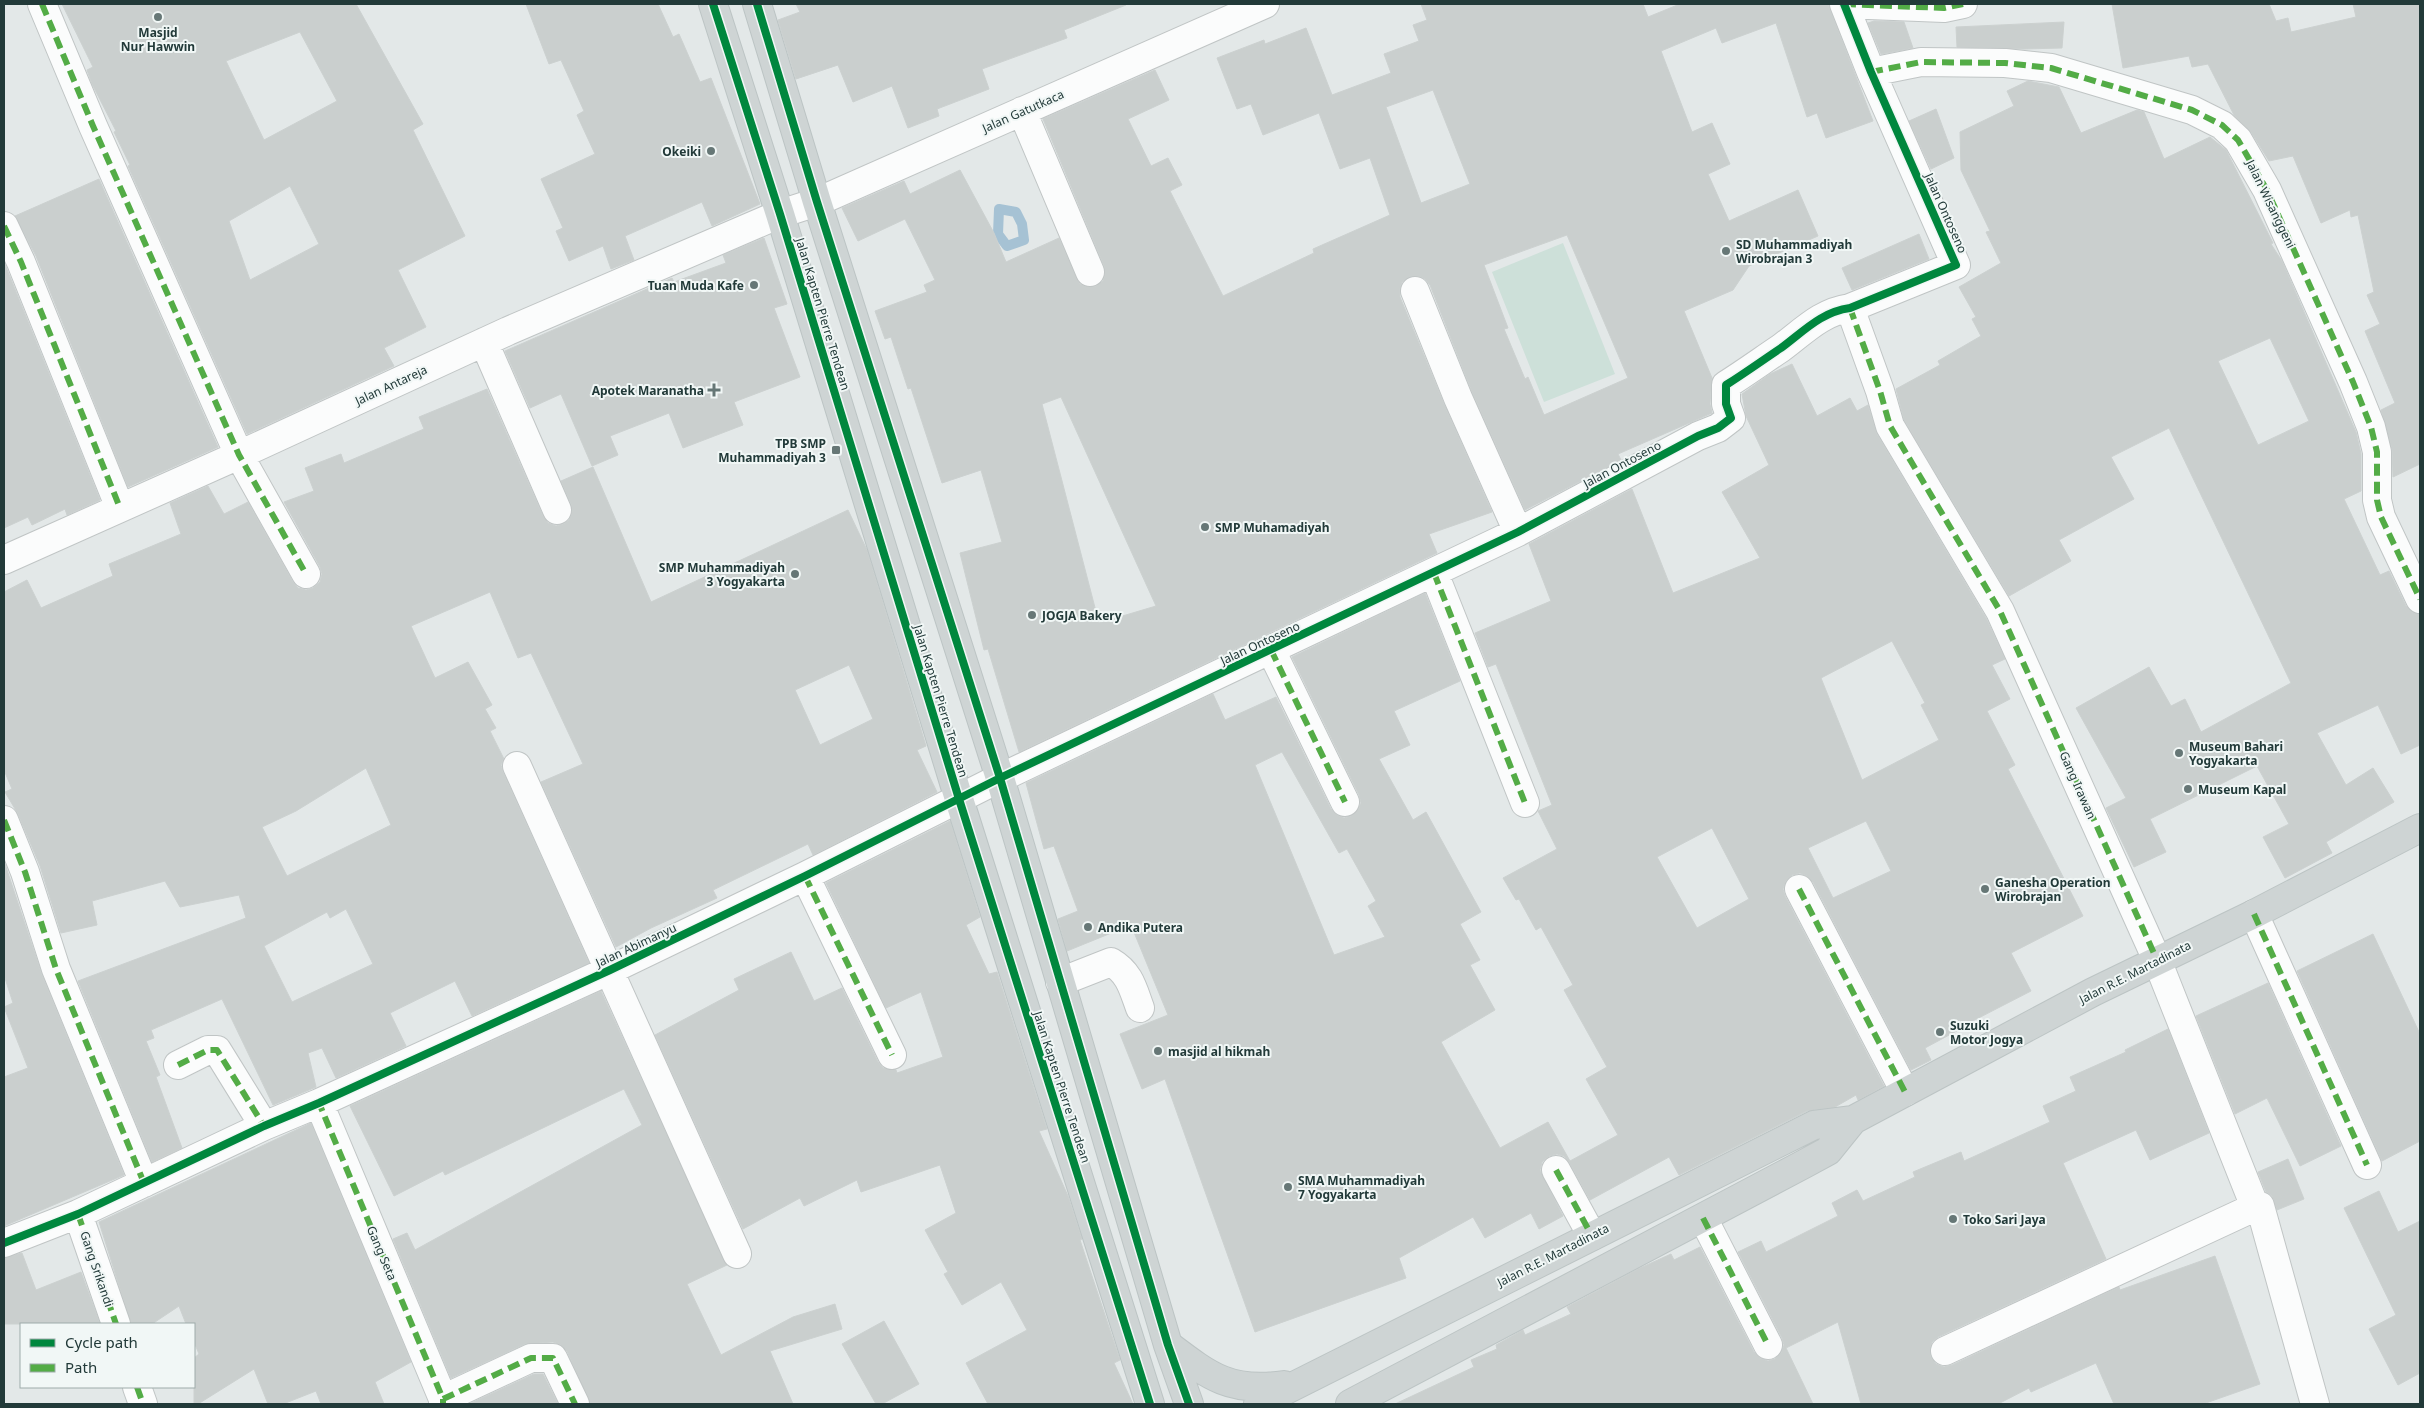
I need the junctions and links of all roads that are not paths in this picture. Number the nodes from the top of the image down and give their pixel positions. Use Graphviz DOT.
graph roads {
  1 [pos="42,4"];
  2 [pos="713,4"];
  3 [pos="757,4"];
  4 [pos="1265,4"];
  5 [pos="1844,4"];
  6 [pos="1963,4"];
  7 [pos="1871,72"];
  8 [pos="1022,112"];
  9 [pos="817,202"];
  10 [pos="780,214"];
  11 [pos="4,226"];
  12 [pos="1090,272"];
  13 [pos="1415,291"];
  14 [pos="1850,308"];
  15 [pos="484,342"];
  16 [pos="238,456"];
  17 [pos="120,508"];
  18 [pos="557,510"];
  19 [pos="1518,532"];
  20 [pos="4,560"];
  21 [pos="1434,573"];
  22 [pos="306,574"];
  23 [pos="2420,599"];
  24 [pos="1271,650"];
  25 [pos="516,766"];
  26 [pos="1000,778"];
  27 [pos="959,799"];
  28 [pos="1345,802"];
  29 [pos="1525,803"];
  30 [pos="4,820"];
  31 [pos="2420,828"];
  32 [pos="805,876"];
  33 [pos="1799,889"];
  34 [pos="2254,914"];
  35 [pos="2157,960"];
  36 [pos="610,970"];
  37 [pos="1060,982"];
  38 [pos="1140,1008"];
  39 [pos="892,1055"];
  40 [pos="178,1065"];
  41 [pos="1905,1092"];
  42 [pos="319,1103"];
  43 [pos="1853,1120"];
  44 [pos="264,1126"];
  45 [pos="2367,1165"];
  46 [pos="1556,1170"];
  47 [pos="144,1183"];
  48 [pos="2255,1207"];
  49 [pos="78,1214"];
  50 [pos="1703,1218"];
  51 [pos="1592,1236"];
  52 [pos="4,1243"];
  53 [pos="737,1254"];
  54 [pos="116,1323"];
  55 [pos="1168,1345"];
  56 [pos="1768,1345"];
  57 [pos="1945,1351"];
  58 [pos="1302,1382"];
  59 [pos="137,1388"];
  60 [pos="1144,1396"];
  61 [pos="443,1402"];
  62 [pos="143,1404"];
  63 [pos="575,1404"];
  64 [pos="1189,1404"];
  65 [pos="1258,1404"];
  66 [pos="1350,1404"];
  67 [pos="2315,1404"];
  1 -- 16 [label="street"];
  2 -- 10 [label="main road, Jalan Kapten Pierre Tendean"];
  3 -- 9 [label="main road"];
  4 -- 8 [label="street, Jalan Gatutkaca"];
  5 -- 6 [label="street"];
  5 -- 7 [label="street, Jalan Ontoseno"];
  7 -- 14 [label="street, Jalan Ontoseno"];
  7 -- 23 [label="street, Jalan Wisanggeni"];
  8 -- 9 [label="street, Jalan Gatutkaca"];
  8 -- 12 [label="street"];
  9 -- 10 [label="street, Jalan Gatutkaca"];
  9 -- 26 [label="main road"];
  10 -- 15 [label="street, Jalan Antareja"];
  10 -- 27 [label="main road, Jalan Kapten Pierre Tendean"];
  11 -- 17 [label="street"];
  13 -- 19 [label="street"];
  14 -- 19 [label="street, Jalan Ontoseno"];
  14 -- 35 [label="street, Gang Irawan"];
  15 -- 16 [label="street, Jalan Antareja"];
  15 -- 18 [label="street"];
  16 -- 17 [label="street, Jalan Antareja"];
  16 -- 22 [label="street"];
  17 -- 20 [label="street, Jalan Antareja"];
  19 -- 21 [label="street, Jalan Ontoseno"];
  21 -- 24 [label="street, Jalan Ontoseno"];
  21 -- 29 [label="street"];
  24 -- 26 [label="street, Jalan Ontoseno"];
  24 -- 28 [label="street"];
  25 -- 36 [label="street"];
  26 -- 27 [label="street, Jalan Ontoseno"];
  26 -- 37 [label="main road"];
  27 -- 32 [label="street, Jalan Abimanyu"];
  27 -- 60 [label="main road, Jalan Kapten Pierre Tendean"];
  30 -- 47 [label="street"];
  31 -- 34 [label="main road, Jalan R.E. Martadinata"];
  32 -- 36 [label="street, Jalan Abimanyu"];
  32 -- 39 [label="street"];
  33 -- 41 [label="street"];
  34 -- 35 [label="main road, Jalan R.E. Martadinata"];
  34 -- 45 [label="street"];
  35 -- 41 [label="main road, Jalan R.E. Martadinata"];
  35 -- 48 [label="street, Gang Irawan"];
  36 -- 42 [label="street, Jalan Abimanyu"];
  36 -- 53 [label="street"];
  37 -- 38 [label="street"];
  37 -- 55 [label="main road"];
  40 -- 44 [label="street"];
  41 -- 43 [label="main road, Jalan R.E. Martadinata"];
  42 -- 44 [label="street, Jalan Abimanyu"];
  42 -- 61 [label="street, Gang Seta"];
  43 -- 50 [label="main road, Jalan R.E. Martadinata"];
  43 -- 51 [label="main road, Jalan R.E. Martadinata"];
  44 -- 47 [label="street, Jalan Abimanyu"];
  46 -- 51 [label="street"];
  47 -- 49 [label="street, Jalan Abimanyu"];
  48 -- 57 [label="street"];
  48 -- 67 [label="street, Gang Irawan"];
  49 -- 52 [label="street, Jalan Abimanyu"];
  49 -- 54 [label="street, Gang Srikandi"];
  50 -- 56 [label="street"];
  50 -- 66 [label="main road, Jalan R.E. Martadinata"];
  51 -- 58 [label="main road, Jalan R.E. Martadinata"];
  55 -- 58 [label="main road"];
  55 -- 64 [label="main road"];
  58 -- 65 [label="main road, Jalan R.E. Martadinata"];
  59 -- 62 [label="street"];
  61 -- 63 [label="street"];
}
